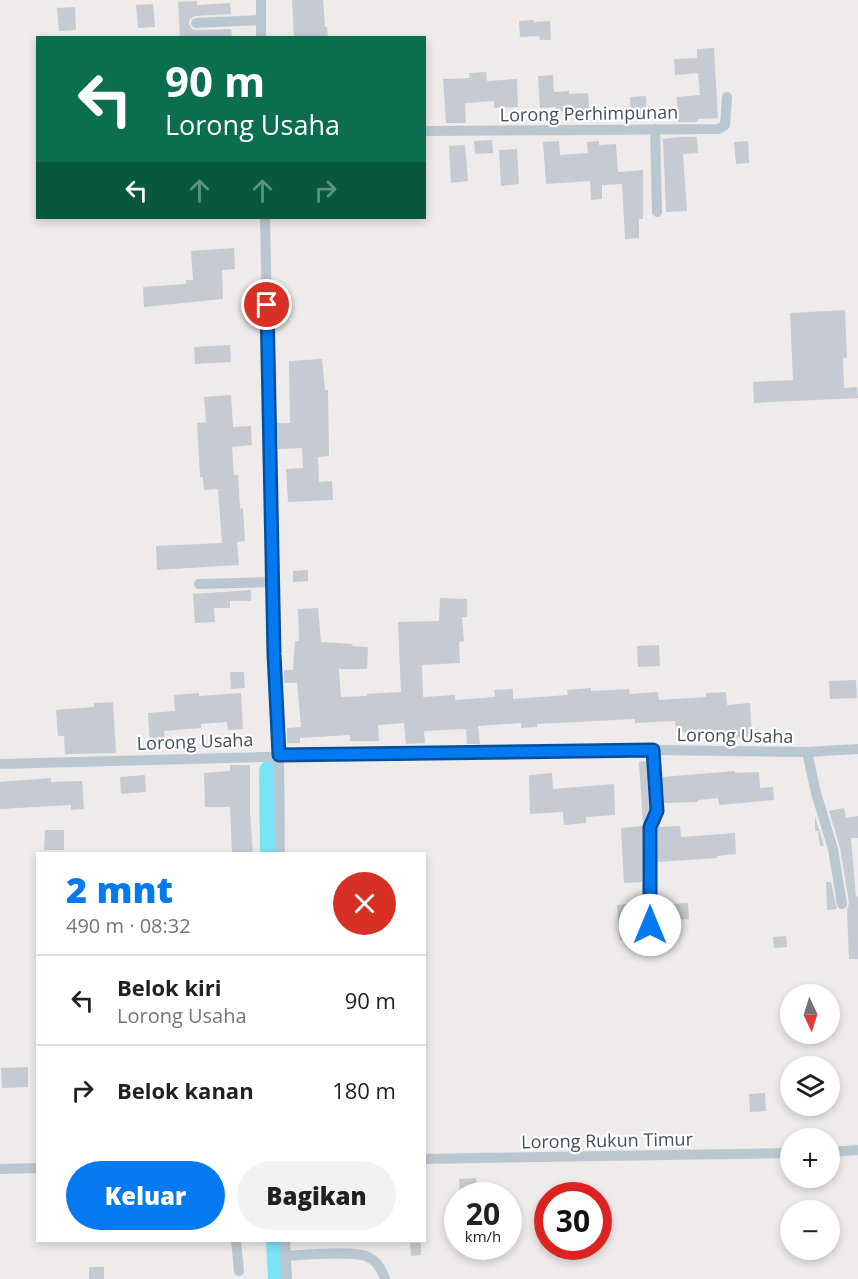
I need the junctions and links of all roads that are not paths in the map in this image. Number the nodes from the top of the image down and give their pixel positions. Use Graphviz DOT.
graph roads {
  1 [pos="261,0"];
  2 [pos="261,20"];
  3 [pos="196,23"];
  4 [pos="261,36"];
  5 [pos="727,97"];
  6 [pos="655,129"];
  7 [pos="433,130"];
  8 [pos="657,212"];
  9 [pos="265,219"];
  10 [pos="272,582"];
  11 [pos="199,584"];
  12 [pos="858,749"];
  13 [pos="653,750"];
  14 [pos="807,752"];
  15 [pos="279,755"];
  16 [pos="0,764"];
  17 [pos="280,852"];
  18 [pos="842,904"];
  19 [pos="650,925"];
  20 [pos="858,1150"];
  21 [pos="840,1151"];
  22 [pos="780,1153"];
  23 [pos="426,1159"];
  24 [pos="36,1168"];
  25 [pos="0,1169"];
  26 [pos="236,1242"];
  27 [pos="285,1242"];
  28 [pos="286,1256"];
  29 [pos="238,1271"];
  30 [pos="286,1279"];
  31 [pos="385,1279"];
  1 -- 2 [label="street"];
  2 -- 3 [label="street"];
  2 -- 4 [label="street"];
  5 -- 6 [label="street, Lorong Perhimpunan"];
  6 -- 7 [label="street, Lorong Perhimpunan"];
  6 -- 8 [label="street"];
  9 -- 10 [label="street"];
  10 -- 11 [label="street"];
  10 -- 15 [label="street"];
  12 -- 14 [label="street, Lorong Usaha"];
  13 -- 14 [label="street, Lorong Usaha"];
  13 -- 15 [label="street, Lorong Usaha"];
  13 -- 19 [label="street"];
  14 -- 18 [label="street"];
  15 -- 16 [label="street, Lorong Usaha"];
  15 -- 17 [label="street"];
  20 -- 21 [label="street"];
  22 -- 23 [label="street, Lorong Rukun Timur"];
  24 -- 25 [label="street"];
  26 -- 29 [label="street"];
  27 -- 28 [label="street"];
  28 -- 30 [label="street"];
  28 -- 31 [label="street"];
}
